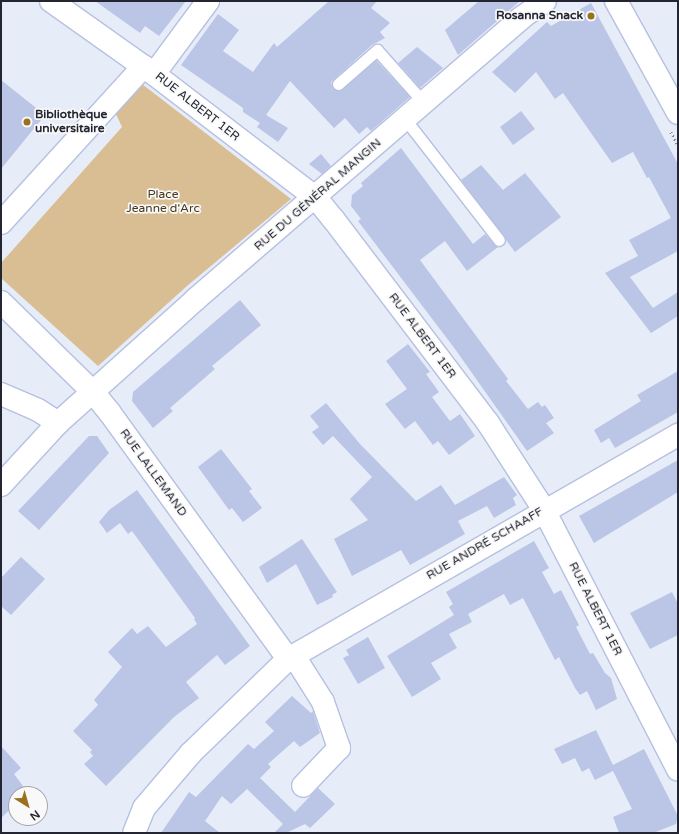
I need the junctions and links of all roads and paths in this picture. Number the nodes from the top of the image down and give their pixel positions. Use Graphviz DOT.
graph roads {
  1 [pos="51,1"];
  2 [pos="208,1"];
  3 [pos="545,1"];
  4 [pos="616,1"];
  5 [pos="149,70"];
  6 [pos="338,84"];
  7 [pos="424,103"];
  8 [pos="678,113"];
  9 [pos="405,119"];
  10 [pos="316,198"];
  11 [pos="1,223"];
  12 [pos="499,240"];
  13 [pos="1,302"];
  14 [pos="93,392"];
  15 [pos="1,394"];
  16 [pos="58,424"];
  17 [pos="678,435"];
  18 [pos="1,485"];
  19 [pos="544,510"];
  20 [pos="291,657"];
  21 [pos="678,770"];
  22 [pos="303,786"];
  23 [pos="134,833"];
  1 -- 5 [label="street, RUE ALBERT 1ER"];
  2 -- 5 [label="street"];
  3 -- 7 [label="street, RUE DU GÉNÉRAL MANGIN"];
  4 -- 8 [label="street"];
  5 -- 10 [label="street, RUE ALBERT 1ER"];
  5 -- 11 [label="street"];
  6 -- 7 [label="lane"];
  7 -- 9 [label="street, RUE DU GÉNÉRAL MANGIN"];
  9 -- 10 [label="street, RUE DU GÉNÉRAL MANGIN"];
  9 -- 12 [label="lane"];
  10 -- 14 [label="street, RUE DU GÉNÉRAL MANGIN"];
  10 -- 19 [label="street, RUE ALBERT 1ER"];
  13 -- 14 [label="street, RUE LALLEMAND"];
  14 -- 16 [label="street, RUE DU GÉNÉRAL MANGIN"];
  14 -- 20 [label="street, RUE LALLEMAND"];
  15 -- 16 [label="street"];
  16 -- 18 [label="street, RUE DU GÉNÉRAL MANGIN"];
  17 -- 19 [label="street, RUE ANDRÉ SCHAAFF"];
  19 -- 20 [label="street, RUE ANDRÉ SCHAAFF"];
  19 -- 21 [label="street, RUE ALBERT 1ER"];
  20 -- 22 [label="street"];
  20 -- 23 [label="street, RUE ANDRÉ SCHAAFF"];
}
